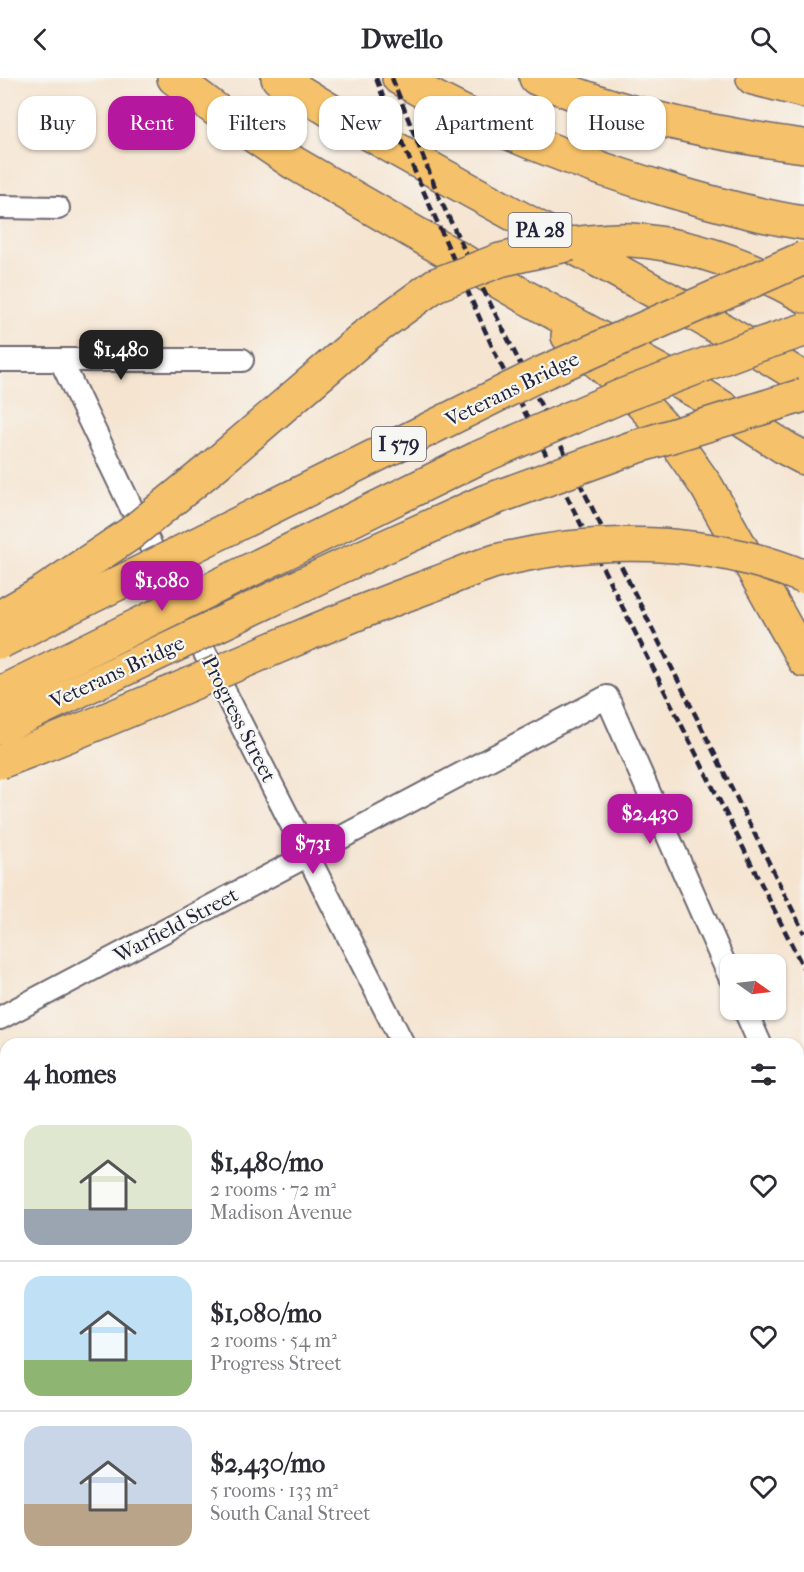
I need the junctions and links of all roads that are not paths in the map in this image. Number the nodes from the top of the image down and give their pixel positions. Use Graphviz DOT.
graph roads {
  1 [pos="174,78"];
  2 [pos="278,78"];
  3 [pos="399,78"];
  4 [pos="536,78"];
  5 [pos="600,78"];
  6 [pos="753,78"];
  7 [pos="804,91"];
  8 [pos="804,141"];
  9 [pos="804,146"];
  10 [pos="0,207"];
  11 [pos="58,208"];
  12 [pos="804,223"];
  13 [pos="804,258"];
  14 [pos="522,295"];
  15 [pos="804,296"];
  16 [pos="804,330"];
  17 [pos="0,360"];
  18 [pos="242,360"];
  19 [pos="61,361"];
  20 [pos="804,379"];
  21 [pos="804,395"];
  22 [pos="798,458"];
  23 [pos="804,577"];
  24 [pos="0,617"];
  25 [pos="0,642"];
  26 [pos="804,660"];
  27 [pos="0,693"];
  28 [pos="0,728"];
  29 [pos="0,762"];
  30 [pos="308,855"];
  31 [pos="720,954"];
  32 [pos="0,1018"];
  33 [pos="749,1020"];
  34 [pos="400,1038"];
  35 [pos="757,1038"];
  1 -- 14 [label="highway"];
  2 -- 20 [label="highway, PA 28"];
  3 -- 12 [label="highway"];
  4 -- 9 [label="highway"];
  5 -- 8 [label="highway"];
  6 -- 7 [label="highway"];
  10 -- 11 [label="street"];
  13 -- 25 [label="highway, Veterans Bridge / I 579, bridge"];
  14 -- 22 [label="highway"];
  14 -- 26 [label="highway"];
  15 -- 24 [label="highway, bridge"];
  16 -- 27 [label="highway, bridge"];
  17 -- 19 [label="street"];
  18 -- 19 [label="street"];
  19 -- 30 [label="street, Progress Street"];
  21 -- 28 [label="highway, Veterans Bridge, bridge"];
  23 -- 29 [label="highway, bridge"];
  30 -- 31 [label="street, Warfield Street"];
  30 -- 32 [label="street, Warfield Street"];
  30 -- 34 [label="street, Progress Street"];
  33 -- 35 [label="street"];
}
